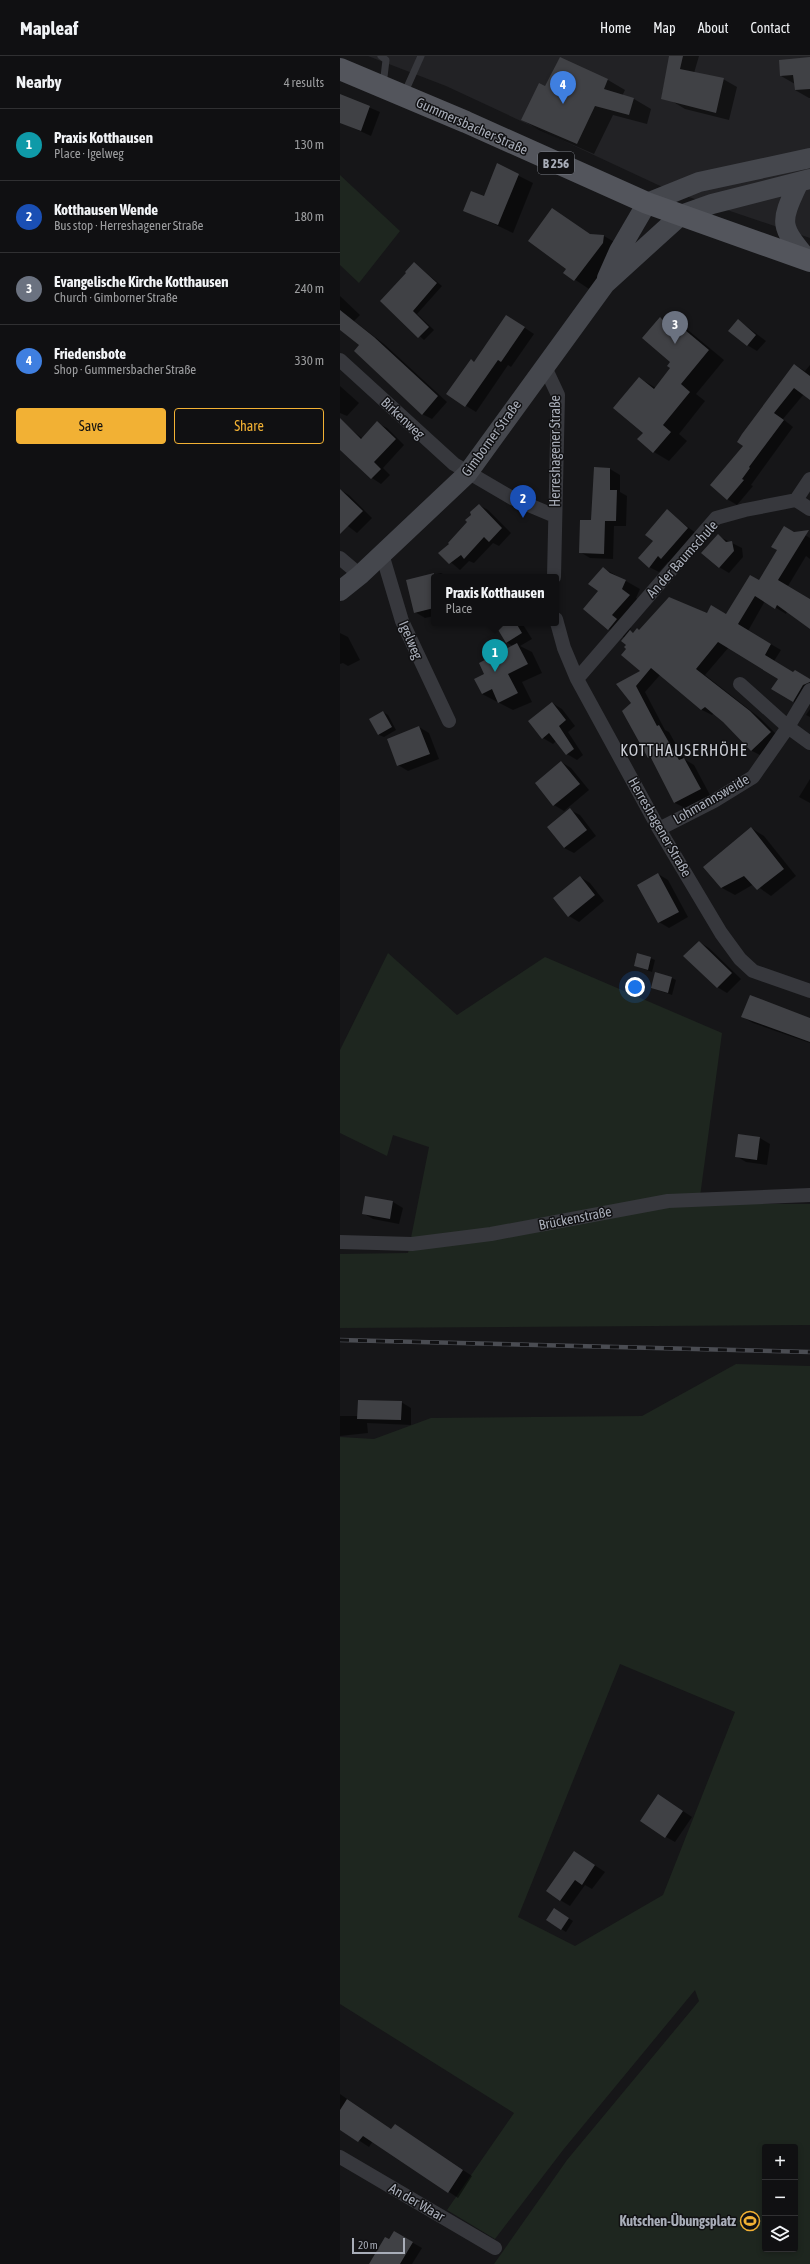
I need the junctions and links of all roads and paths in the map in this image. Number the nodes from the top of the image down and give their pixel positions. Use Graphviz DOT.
graph roads {
  1 [pos="381,56"];
  2 [pos="421,56"];
  3 [pos="340,69"];
  4 [pos="383,87"];
  5 [pos="403,96"];
  6 [pos="810,158"];
  7 [pos="724,178"];
  8 [pos="804,181"];
  9 [pos="647,203"];
  10 [pos="712,204"];
  11 [pos="681,214"];
  12 [pos="716,227"];
  13 [pos="809,261"];
  14 [pos="605,284"];
  15 [pos="340,360"];
  16 [pos="544,365"];
  17 [pos="467,474"];
  18 [pos="810,479"];
  19 [pos="796,500"];
  20 [pos="810,509"];
  21 [pos="555,516"];
  22 [pos="382,554"];
  23 [pos="340,558"];
  24 [pos="554,574"];
  25 [pos="360,575"];
  26 [pos="340,591"];
  27 [pos="558,626"];
  28 [pos="577,679"];
  29 [pos="740,684"];
  30 [pos="810,690"];
  31 [pos="449,721"];
  32 [pos="788,727"];
  33 [pos="810,743"];
  34 [pos="659,829"];
  35 [pos="810,991"];
  36 [pos="810,1195"];
  37 [pos="340,1242"];
  38 [pos="340,2157"];
  39 [pos="495,2248"];
  1 -- 4 [label="lane"];
  2 -- 5 [label="lane"];
  3 -- 4 [label="main road, Gummersbacher Straße / B 256"];
  4 -- 5 [label="main road, Gummersbacher Straße / B 256"];
  5 -- 9 [label="main road, Gummersbacher Straße / B 256"];
  6 -- 7 [label="street"];
  7 -- 9 [label="street"];
  7 -- 10 [label="street"];
  8 -- 10 [label="street"];
  8 -- 13 [label="street"];
  9 -- 11 [label="main road, Gummersbacher Straße / B 256"];
  9 -- 14 [label="street, Gimborner Straße"];
  10 -- 11 [label="street"];
  10 -- 12 [label="street"];
  11 -- 12 [label="main road, Gummersbacher Straße / B 256"];
  11 -- 14 [label="street, Gimborner Straße"];
  12 -- 13 [label="main road, B 256"];
  14 -- 16 [label="street, Gimborner Straße"];
  15 -- 17 [label="street, Birkenweg"];
  16 -- 17 [label="street, Gimborner Straße"];
  16 -- 21 [label="street, Herreshagener Straße"];
  17 -- 21 [label="street, Herreshagener Straße"];
  17 -- 22 [label="street, Gimborner Straße"];
  18 -- 19 [label="street"];
  19 -- 20 [label="street"];
  19 -- 28 [label="street, An der Baumschule"];
  21 -- 24 [label="street, Herreshagener Straße"];
  22 -- 25 [label="street, Gimborner Straße"];
  22 -- 31 [label="street, Igelweg"];
  23 -- 25 [label="street"];
  25 -- 26 [label="street, Gimborner Straße"];
  27 -- 28 [label="street, Herreshagener Straße"];
  28 -- 34 [label="street, Herreshagener Straße"];
  29 -- 32 [label="street"];
  30 -- 32 [label="street, Lohmannsweide"];
  32 -- 33 [label="street"];
  32 -- 34 [label="street, Lohmannsweide"];
  34 -- 35 [label="street, Herreshagener Straße"];
  36 -- 37 [label="street, Brückenstraße"];
  38 -- 39 [label="street, An der Waar"];
}
